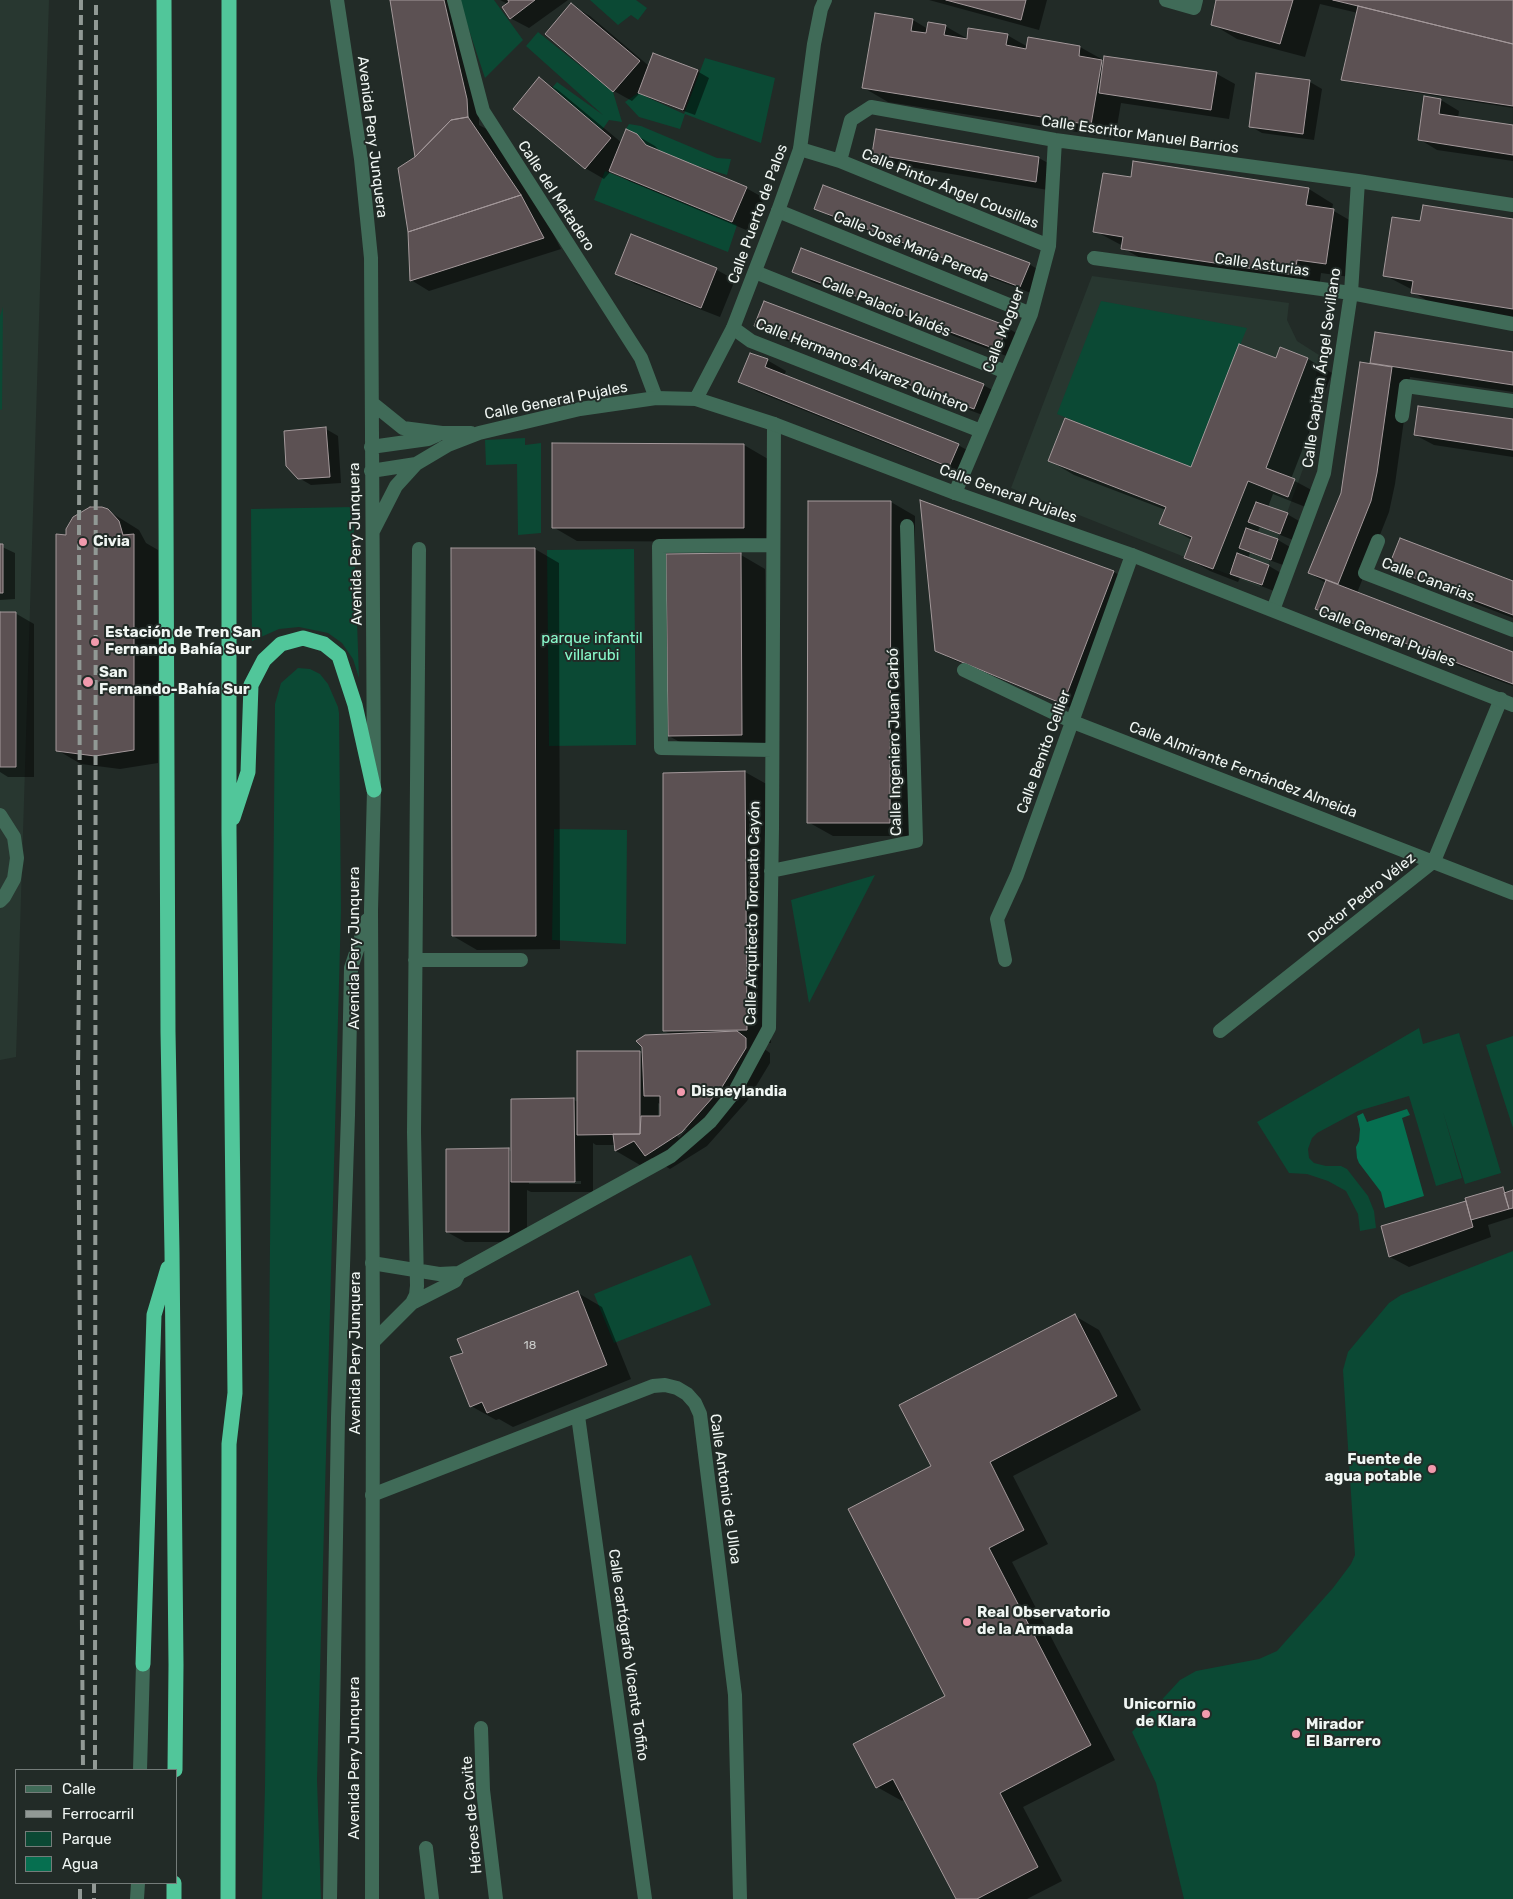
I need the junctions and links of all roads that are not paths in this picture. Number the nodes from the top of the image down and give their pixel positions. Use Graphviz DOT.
graph roads {
  1 [pos="164,0"];
  2 [pos="229,0"];
  3 [pos="337,0"];
  4 [pos="454,0"];
  5 [pos="825,0"];
  6 [pos="1166,0"];
  7 [pos="1196,0"];
  8 [pos="1055,140"];
  9 [pos="800,149"];
  10 [pos="840,161"];
  11 [pos="1358,181"];
  12 [pos="1513,205"];
  13 [pos="778,210"];
  14 [pos="1049,246"];
  15 [pos="1094,258"];
  16 [pos="755,272"];
  17 [pos="1351,293"];
  18 [pos="1031,314"];
  19 [pos="1513,324"];
  20 [pos="733,328"];
  21 [pos="1006,372"];
  22 [pos="656,398"];
  23 [pos="696,399"];
  24 [pos="1513,401"];
  25 [pos="372,403"];
  26 [pos="1402,416"];
  27 [pos="774,424"];
  28 [pos="981,431"];
  29 [pos="442,433"];
  30 [pos="479,433"];
  31 [pos="371,447"];
  32 [pos="416,464"];
  33 [pos="371,471"];
  34 [pos="955,493"];
  35 [pos="907,526"];
  36 [pos="372,532"];
  37 [pos="1378,541"];
  38 [pos="773,545"];
  39 [pos="420,548"];
  40 [pos="1132,555"];
  41 [pos="1273,610"];
  42 [pos="1513,630"];
  43 [pos="964,670"];
  44 [pos="1508,702"];
  45 [pos="1073,722"];
  46 [pos="772,750"];
  47 [pos="374,790"];
  48 [pos="0,815"];
  49 [pos="229,832"];
  50 [pos="1434,861"];
  51 [pos="771,871"];
  52 [pos="1513,893"];
  53 [pos="0,901"];
  54 [pos="370,910"];
  55 [pos="415,960"];
  56 [pos="521,960"];
  57 [pos="1005,960"];
  58 [pos="1220,1032"];
  59 [pos="172,1252"];
  60 [pos="372,1263"];
  61 [pos="415,1270"];
  62 [pos="459,1273"];
  63 [pos="412,1304"];
  64 [pos="373,1342"];
  65 [pos="578,1416"];
  66 [pos="372,1495"];
  67 [pos="142,1664"];
  68 [pos="481,1728"];
  69 [pos="140,1769"];
  70 [pos="175,1769"];
  71 [pos="426,1848"];
  72 [pos="138,1884"];
  73 [pos="174,1884"];
  74 [pos="137,1899"];
  75 [pos="174,1899"];
  76 [pos="228,1899"];
  77 [pos="330,1899"];
  78 [pos="372,1899"];
  79 [pos="432,1899"];
  80 [pos="496,1899"];
  81 [pos="645,1899"];
  82 [pos="740,1899"];
  1 -- 59 [label="highway"];
  2 -- 49 [label="highway"];
  3 -- 25 [label="street, Avenida Pery Junquera"];
  4 -- 22 [label="street, Calle del Matadero"];
  5 -- 9 [label="street, Calle Puerto de Palos"];
  6 -- 7 [label="street"];
  8 -- 10 [label="street, Calle Escritor Manuel Barrios"];
  8 -- 11 [label="street, Calle Escritor Manuel Barrios"];
  8 -- 14 [label="street, Calle Moguer"];
  9 -- 10 [label="street"];
  9 -- 13 [label="street, Calle Puerto de Palos"];
  10 -- 14 [label="street, Calle Pintor Ángel Cousillas"];
  11 -- 12 [label="street, Calle Escritor Manuel Barrios"];
  11 -- 17 [label="street, Calle Capitan Ángel Sevillano"];
  13 -- 16 [label="street, Calle Puerto de Palos"];
  13 -- 18 [label="street, Calle José María Pereda"];
  14 -- 18 [label="street, Calle Moguer"];
  15 -- 17 [label="street, Calle Asturias"];
  16 -- 20 [label="street, Calle Puerto de Palos"];
  16 -- 21 [label="street, Calle Palacio Valdés"];
  17 -- 19 [label="street, Calle Asturias"];
  17 -- 41 [label="street, Calle Capitan Ángel Sevillano"];
  18 -- 21 [label="street, Calle Moguer"];
  20 -- 23 [label="street, Calle Puerto de Palos"];
  20 -- 28 [label="street, Calle Hermanos Álvarez Quintero"];
  21 -- 28 [label="street, Calle Moguer"];
  22 -- 23 [label="street, Calle General Pujales"];
  22 -- 30 [label="street, Calle General Pujales"];
  23 -- 27 [label="street, Calle General Pujales"];
  24 -- 26 [label="street"];
  25 -- 29 [label="street"];
  25 -- 31 [label="street, Avenida Pery Junquera"];
  27 -- 34 [label="street, Calle General Pujales"];
  27 -- 38 [label="street, Calle Arquitecto Torcuato Cayón"];
  28 -- 34 [label="street, Calle Moguer"];
  29 -- 30 [label="street"];
  29 -- 31 [label="street"];
  30 -- 32 [label="street"];
  31 -- 33 [label="street, Avenida Pery Junquera"];
  32 -- 33 [label="street"];
  32 -- 36 [label="street"];
  33 -- 36 [label="street, Avenida Pery Junquera"];
  34 -- 40 [label="street, Calle General Pujales"];
  35 -- 51 [label="street, Calle Ingeniero Juan Carbó"];
  36 -- 47 [label="street, Avenida Pery Junquera"];
  37 -- 42 [label="street, Calle Canarias"];
  38 -- 46 [label="street, Calle Arquitecto Torcuato Cayón"];
  38 -- 46 [label="street"];
  39 -- 55 [label="street"];
  40 -- 41 [label="street, Calle General Pujales"];
  40 -- 45 [label="street, Calle Benito Cellier"];
  41 -- 44 [label="street, Calle General Pujales"];
  43 -- 45 [label="street, Calle Almirante Fernández Almeida"];
  44 -- 50 [label="street, Doctor Pedro Vélez"];
  45 -- 50 [label="street, Calle Almirante Fernández Almeida"];
  45 -- 57 [label="street, Calle Benito Cellier"];
  46 -- 51 [label="street, Calle Arquitecto Torcuato Cayón"];
  47 -- 49 [label="highway"];
  47 -- 54 [label="street, Avenida Pery Junquera"];
  48 -- 53 [label="street"];
  49 -- 76 [label="highway"];
  50 -- 52 [label="street, Calle Almirante Fernández Almeida"];
  50 -- 58 [label="street, Doctor Pedro Vélez"];
  51 -- 62 [label="street, Calle Arquitecto Torcuato Cayón"];
  54 -- 60 [label="street, Avenida Pery Junquera"];
  54 -- 77 [label="street"];
  55 -- 56 [label="street"];
  55 -- 61 [label="street"];
  59 -- 67 [label="highway"];
  59 -- 70 [label="highway"];
  60 -- 61 [label="street"];
  60 -- 64 [label="street, Avenida Pery Junquera"];
  61 -- 62 [label="street"];
  61 -- 63 [label="street"];
  62 -- 63 [label="street, Calle Arquitecto Torcuato Cayón"];
  63 -- 64 [label="street, Calle Arquitecto Torcuato Cayón"];
  64 -- 66 [label="street, Avenida Pery Junquera"];
  65 -- 66 [label="street, Calle Antonio de Ulloa"];
  65 -- 81 [label="street, Calle cartógrafo Vicente Tofiño"];
  65 -- 82 [label="street, Calle Antonio de Ulloa"];
  66 -- 78 [label="street, Avenida Pery Junquera"];
  67 -- 69 [label="street"];
  68 -- 80 [label="street, Héroes de Cavite"];
  71 -- 79 [label="street"];
  72 -- 74 [label="street"];
  73 -- 75 [label="highway"];
}
